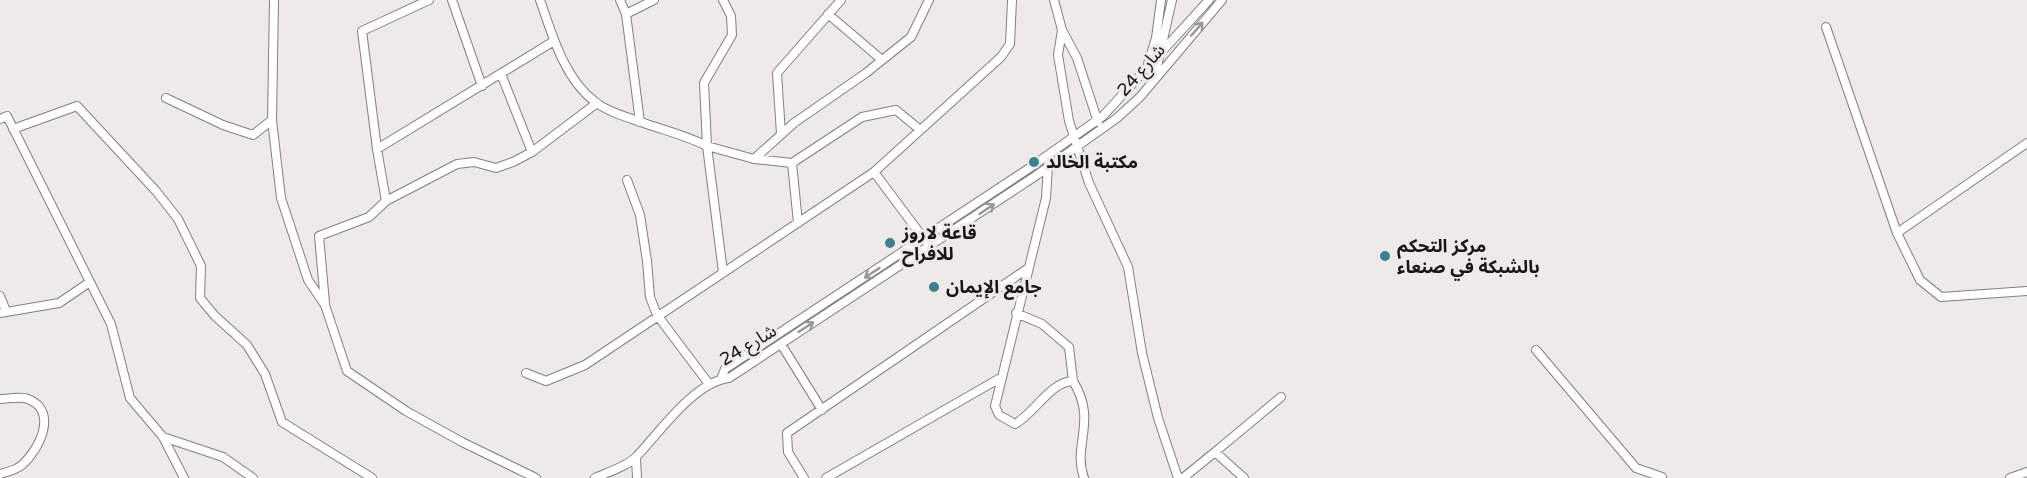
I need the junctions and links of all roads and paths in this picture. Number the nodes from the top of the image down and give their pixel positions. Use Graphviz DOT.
graph roads {
  1 [pos="274,0"];
  2 [pos="429,0"];
  3 [pos="452,0"];
  4 [pos="540,0"];
  5 [pos="620,0"];
  6 [pos="654,0"];
  7 [pos="723,0"];
  8 [pos="840,0"];
  9 [pos="929,0"];
  10 [pos="1011,0"];
  11 [pos="1054,0"];
  12 [pos="1161,0"];
  13 [pos="1172,0"];
  14 [pos="1209,0"];
  15 [pos="1222,0"];
  16 [pos="626,14"];
  17 [pos="828,14"];
  18 [pos="1164,26"];
  19 [pos="1826,27"];
  20 [pos="1062,30"];
  21 [pos="1156,38"];
  22 [pos="555,40"];
  23 [pos="1173,40"];
  24 [pos="1181,48"];
  25 [pos="1162,52"];
  26 [pos="882,60"];
  27 [pos="1147,69"];
  28 [pos="501,74"];
  29 [pos="1150,85"];
  30 [pos="482,86"];
  31 [pos="166,98"];
  32 [pos="597,103"];
  33 [pos="0,119"];
  34 [pos="272,120"];
  35 [pos="1097,120"];
  36 [pos="640,122"];
  37 [pos="14,129"];
  38 [pos="920,129"];
  39 [pos="1101,131"];
  40 [pos="780,134"];
  41 [pos="1073,137"];
  42 [pos="2027,143"];
  43 [pos="707,146"];
  44 [pos="1077,147"];
  45 [pos="377,149"];
  46 [pos="532,152"];
  47 [pos="1045,158"];
  48 [pos="754,159"];
  49 [pos="792,163"];
  50 [pos="1049,166"];
  51 [pos="874,172"];
  52 [pos="627,180"];
  53 [pos="386,201"];
  54 [pos="798,224"];
  55 [pos="1897,233"];
  56 [pos="924,239"];
  57 [pos="930,246"];
  58 [pos="1027,269"];
  59 [pos="723,272"];
  60 [pos="90,282"];
  61 [pos="2027,291"];
  62 [pos="0,296"];
  63 [pos="325,305"];
  64 [pos="3,312"];
  65 [pos="1016,313"];
  66 [pos="657,315"];
  67 [pos="781,344"];
  68 [pos="1536,350"];
  69 [pos="526,373"];
  70 [pos="1002,377"];
  71 [pos="721,379"];
  72 [pos="1073,381"];
  73 [pos="709,384"];
  74 [pos="1281,397"];
  75 [pos="0,399"];
  76 [pos="822,410"];
  77 [pos="163,438"];
  78 [pos="1215,452"];
  79 [pos="636,458"];
  80 [pos="2027,472"];
  81 [pos="0,474"];
  82 [pos="184,478"];
  83 [pos="253,478"];
  84 [pos="372,478"];
  85 [pos="536,478"];
  86 [pos="595,478"];
  87 [pos="637,478"];
  88 [pos="804,478"];
  89 [pos="826,478"];
  90 [pos="1084,478"];
  91 [pos="1178,478"];
  92 [pos="1183,478"];
  93 [pos="1244,478"];
  94 [pos="1661,478"];
  95 [pos="1672,478"];
  96 [pos="2010,478"];
  1 -- 34 [label="street"];
  2 -- 45 [label="street"];
  3 -- 30 [label="street"];
  4 -- 22 [label="street"];
  5 -- 16 [label="street"];
  6 -- 16 [label="street"];
  7 -- 43 [label="street"];
  8 -- 17 [label="street"];
  9 -- 26 [label="street"];
  10 -- 38 [label="street"];
  11 -- 20 [label="street"];
  12 -- 18 [label="street"];
  13 -- 18 [label="street"];
  14 -- 23 [label="street, شارع 24"];
  24 -- 15 [label="street, شارع 24, one-way"];
  16 -- 36 [label="street"];
  17 -- 26 [label="street"];
  17 -- 40 [label="street"];
  18 -- 21 [label="street"];
  18 -- 23 [label="street"];
  18 -- 25 [label="street"];
  19 -- 55 [label="street"];
  20 -- 35 [label="street"];
  20 -- 41 [label="street"];
  21 -- 25 [label="street"];
  21 -- 27 [label="street"];
  22 -- 28 [label="street"];
  22 -- 32 [label="street"];
  23 -- 25 [label="street, شارع 24"];
  24 -- 25 [label="street"];
  24 -- 29 [label="street, شارع 24"];
  25 -- 27 [label="street, شارع 24"];
  25 -- 29 [label="street"];
  26 -- 40 [label="street"];
  27 -- 35 [label="street, شارع 24"];
  28 -- 30 [label="street"];
  28 -- 46 [label="street"];
  29 -- 39 [label="street, شارع 24"];
  30 -- 45 [label="street"];
  31 -- 34 [label="street"];
  32 -- 36 [label="street"];
  32 -- 46 [label="street"];
  33 -- 37 [label="street"];
  34 -- 63 [label="street"];
  35 -- 39 [label="street"];
  35 -- 41 [label="street, شارع 24"];
  36 -- 43 [label="street"];
  37 -- 60 [label="street"];
  37 -- 84 [label="street"];
  38 -- 49 [label="street"];
  38 -- 51 [label="street"];
  39 -- 44 [label="street, شارع 24"];
  40 -- 48 [label="street"];
  41 -- 44 [label="street"];
  41 -- 47 [label="street, شارع 24"];
  42 -- 55 [label="street"];
  43 -- 48 [label="street"];
  43 -- 59 [label="street"];
  44 -- 50 [label="street, شارع 24"];
  44 -- 91 [label="street"];
  45 -- 53 [label="street"];
  46 -- 53 [label="street"];
  47 -- 50 [label="street"];
  47 -- 56 [label="street, شارع 24"];
  48 -- 49 [label="street"];
  49 -- 54 [label="street"];
  57 -- 50 [label="street, شارع 24, one-way"];
  50 -- 58 [label="street"];
  51 -- 54 [label="street"];
  51 -- 56 [label="street"];
  52 -- 66 [label="street"];
  53 -- 63 [label="street"];
  54 -- 59 [label="street"];
  55 -- 61 [label="street"];
  56 -- 57 [label="street"];
  56 -- 71 [label="street, شارع 24, one-way"];
  67 -- 57 [label="street, شارع 24, one-way"];
  58 -- 65 [label="street"];
  58 -- 76 [label="street"];
  59 -- 66 [label="street"];
  60 -- 64 [label="street"];
  60 -- 77 [label="street"];
  62 -- 64 [label="street"];
  63 -- 85 [label="street"];
  65 -- 70 [label="street"];
  65 -- 72 [label="street"];
  66 -- 69 [label="street"];
  66 -- 73 [label="street"];
  67 -- 71 [label="street, شارع 24"];
  67 -- 76 [label="street"];
  68 -- 94 [label="street"];
  70 -- 72 [label="street"];
  70 -- 89 [label="street"];
  71 -- 73 [label="street"];
  72 -- 90 [label="street"];
  73 -- 79 [label="street"];
  74 -- 78 [label="street"];
  75 -- 81 [label="street"];
  76 -- 88 [label="street"];
  77 -- 82 [label="street"];
  77 -- 83 [label="street"];
  78 -- 92 [label="street"];
  78 -- 93 [label="street"];
  79 -- 86 [label="street"];
  79 -- 87 [label="street"];
  80 -- 96 [label="street"];
  94 -- 95 [label="street"];
}
